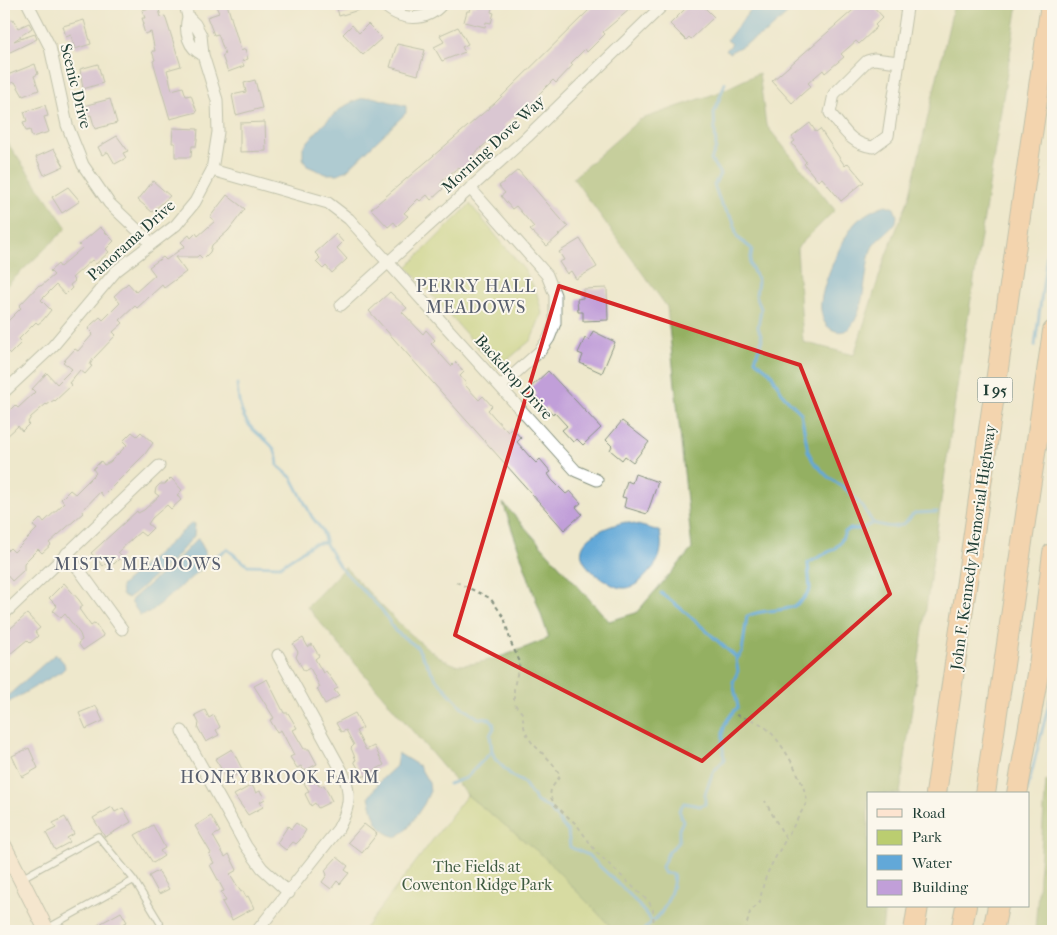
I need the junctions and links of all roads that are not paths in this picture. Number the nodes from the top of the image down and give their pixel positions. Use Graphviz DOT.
graph roads {
  1 [pos="28,4"];
  2 [pos="185,4"];
  3 [pos="383,4"];
  4 [pos="442,4"];
  5 [pos="664,4"];
  6 [pos="902,4"];
  7 [pos="1051,4"];
  8 [pos="899,62"];
  9 [pos="212,170"];
  10 [pos="470,188"];
  11 [pos="151,243"];
  12 [pos="388,262"];
  13 [pos="340,305"];
  14 [pos="1053,331"];
  15 [pos="501,386"];
  16 [pos="4,392"];
  17 [pos="159,466"];
  18 [pos="597,480"];
  19 [pos="68,553"];
  20 [pos="1053,553"];
  21 [pos="4,614"];
  22 [pos="122,629"];
  23 [pos="278,655"];
  24 [pos="182,731"];
  25 [pos="936,792"];
  26 [pos="985,792"];
  27 [pos="1017,792"];
  28 [pos="4,846"];
  29 [pos="20,879"];
  30 [pos="134,880"];
  31 [pos="289,893"];
  32 [pos="918,908"];
  33 [pos="966,908"];
  34 [pos="998,908"];
  35 [pos="160,923"];
  36 [pos="47,930"];
  37 [pos="257,931"];
  38 [pos="914,931"];
  39 [pos="961,931"];
  40 [pos="993,931"];
  1 -- 11 [label="street, Scenic Drive"];
  2 -- 9 [label="street, Panorama Drive"];
  3 -- 4 [label="street"];
  5 -- 10 [label="street, Morning Dove Way"];
  6 -- 8 [label="street"];
  7 -- 25 [label="highway, John F. Kennedy Memorial Highway / I 95"];
  8 -- 8 [label="street"];
  9 -- 11 [label="street, Panorama Drive"];
  9 -- 12 [label="street, Backdrop Drive"];
  10 -- 12 [label="street, Morning Dove Way"];
  10 -- 15 [label="street"];
  11 -- 16 [label="street, Panorama Drive"];
  12 -- 13 [label="street, Morning Dove Way"];
  12 -- 15 [label="street, Backdrop Drive"];
  14 -- 26 [label="highway"];
  15 -- 18 [label="street, Backdrop Drive"];
  17 -- 19 [label="street"];
  19 -- 21 [label="street"];
  19 -- 22 [label="street"];
  20 -- 27 [label="highway"];
  23 -- 31 [label="street"];
  24 -- 31 [label="street"];
  28 -- 29 [label="street"];
  29 -- 30 [label="lane"];
  29 -- 36 [label="street"];
  30 -- 35 [label="lane"];
  30 -- 36 [label="lane"];
  31 -- 37 [label="street"];
  32 -- 38 [label="highway"];
  33 -- 39 [label="highway"];
  34 -- 40 [label="highway"];
}
